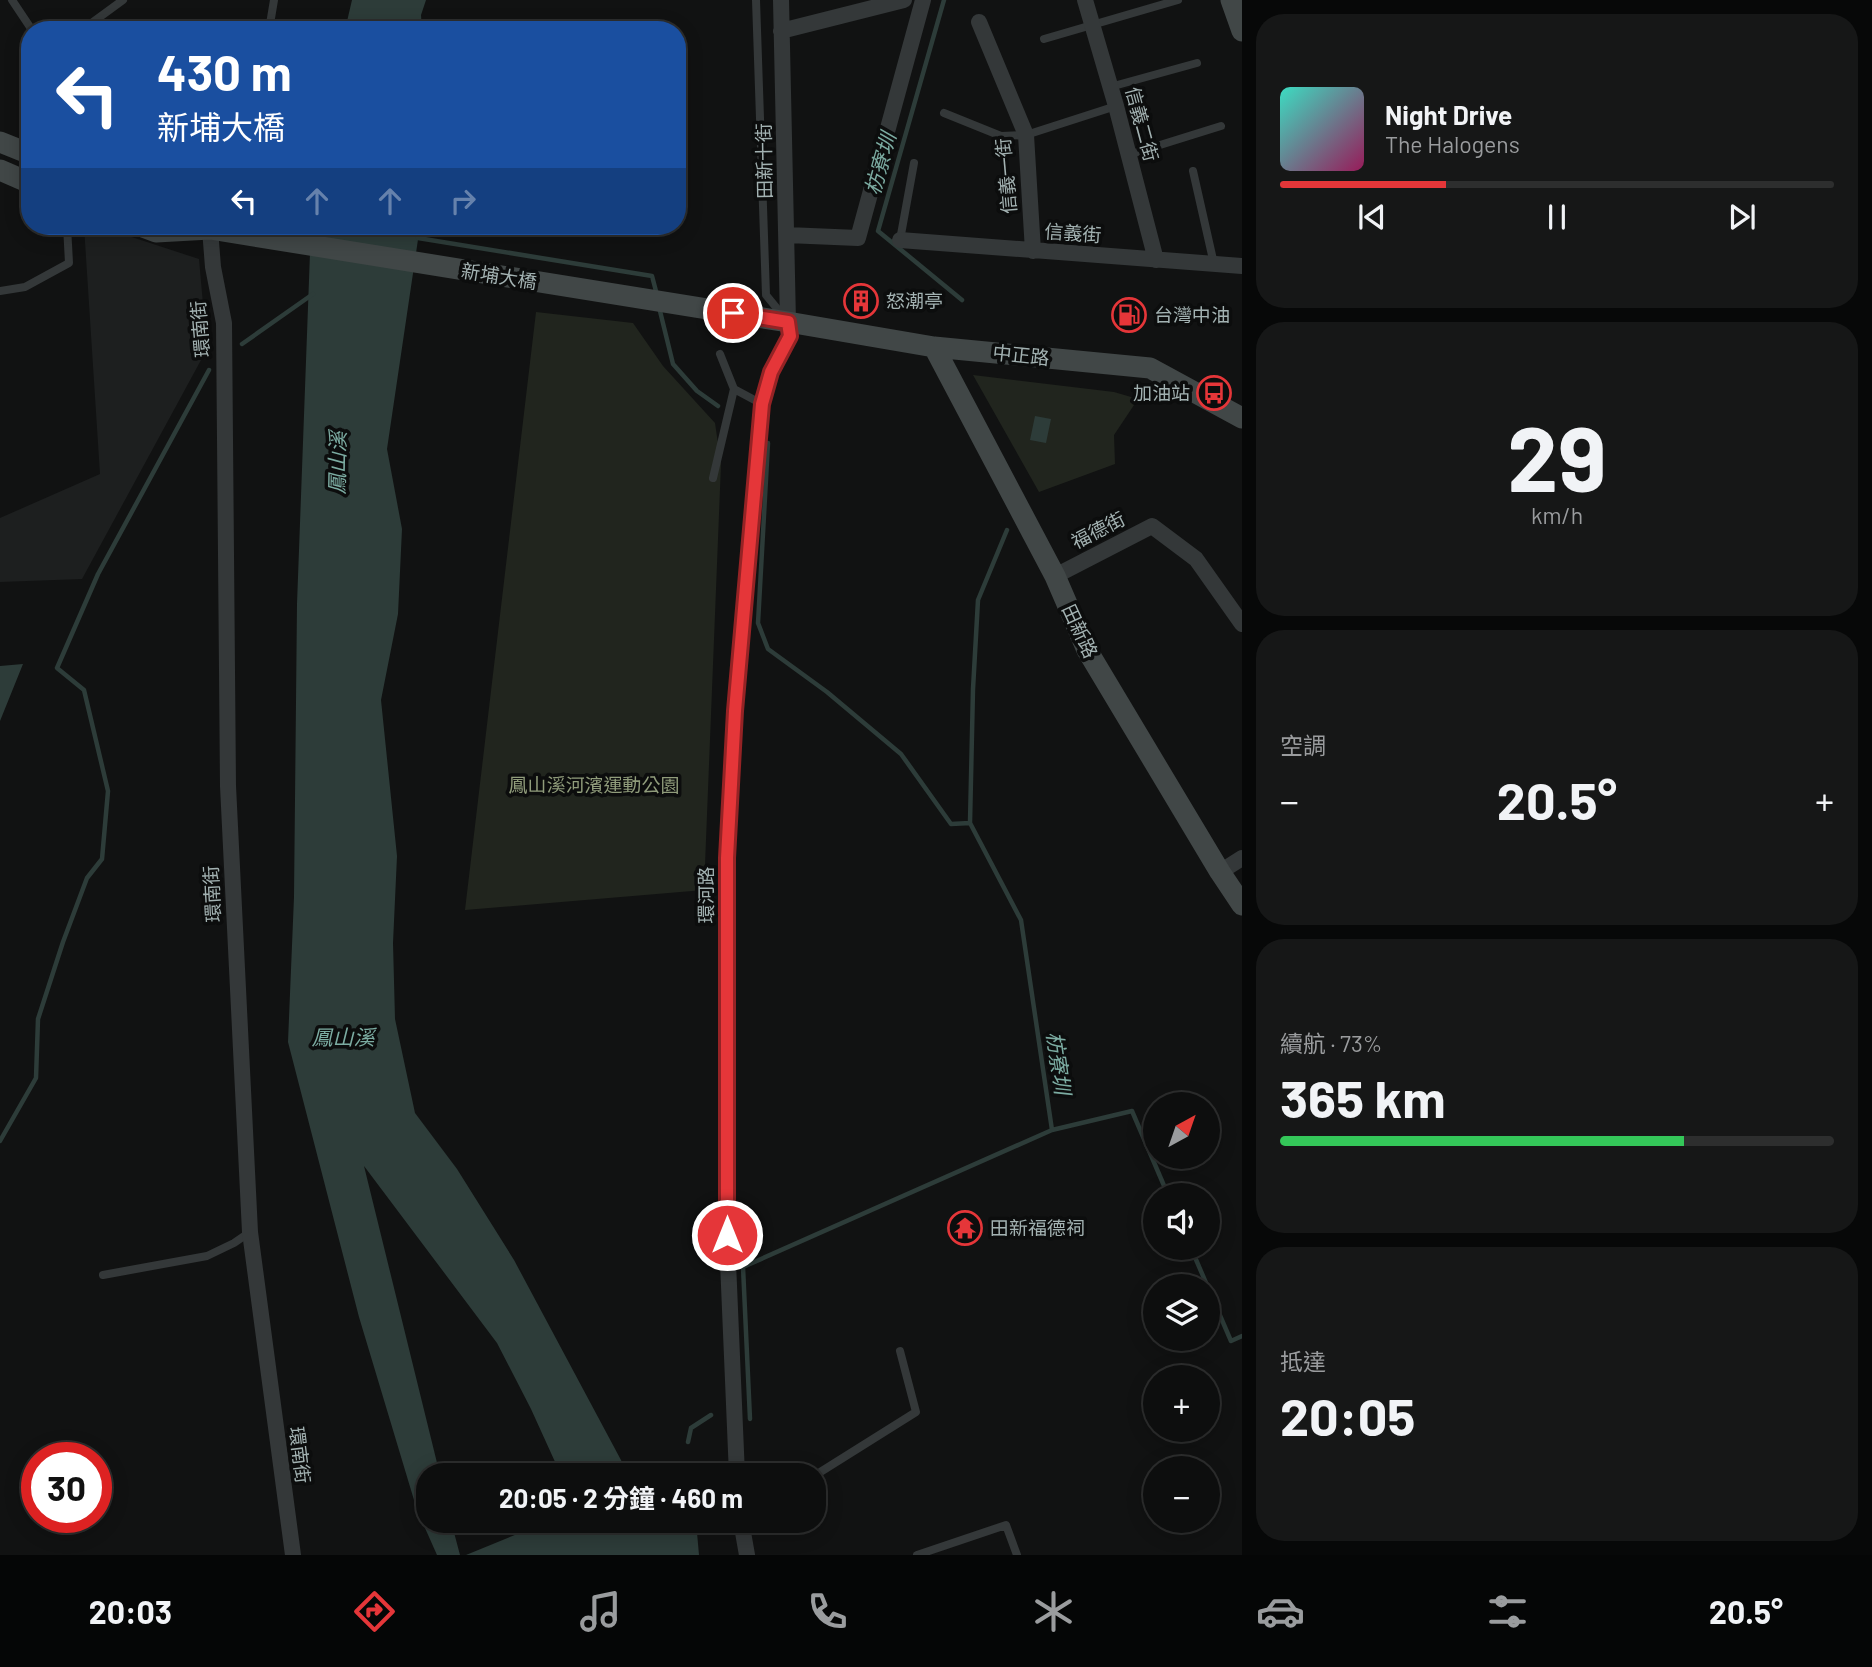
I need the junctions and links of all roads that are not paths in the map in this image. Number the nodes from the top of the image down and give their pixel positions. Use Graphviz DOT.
graph roads {
  1 [pos="12,0"];
  2 [pos="123,0"];
  3 [pos="274,0"];
  4 [pos="756,0"];
  5 [pos="781,0"];
  6 [pos="904,0"];
  7 [pos="923,0"];
  8 [pos="1085,0"];
  9 [pos="1178,0"];
  10 [pos="26,21"];
  11 [pos="94,21"];
  12 [pos="270,21"];
  13 [pos="979,22"];
  14 [pos="1092,25"];
  15 [pos="781,32"];
  16 [pos="1044,39"];
  17 [pos="1197,63"];
  18 [pos="1110,87"];
  19 [pos="1115,106"];
  20 [pos="944,113"];
  21 [pos="1222,126"];
  22 [pos="1026,135"];
  23 [pos="0,142"];
  24 [pos="21,150"];
  25 [pos="1128,155"];
  26 [pos="914,163"];
  27 [pos="0,170"];
  28 [pos="1193,171"];
  29 [pos="21,179"];
  30 [pos="67,235"];
  31 [pos="210,235"];
  32 [pos="258,235"];
  33 [pos="787,235"];
  34 [pos="900,240"];
  35 [pos="1033,251"];
  36 [pos="1156,260"];
  37 [pos="1214,264"];
  38 [pos="1242,266"];
  39 [pos="0,291"];
  40 [pos="788,322"];
  41 [pos="934,347"];
  42 [pos="720,354"];
  43 [pos="734,389"];
  44 [pos="762,404"];
  45 [pos="1242,418"];
  46 [pos="713,478"];
  47 [pos="1055,576"];
  48 [pos="1242,624"];
  49 [pos="1242,858"];
  50 [pos="1220,872"];
  51 [pos="1242,905"];
  52 [pos="250,1232"];
  53 [pos="103,1275"];
  54 [pos="900,1351"];
  55 [pos="736,1463"];
  56 [pos="826,1468"];
  57 [pos="743,1533"];
  58 [pos="293,1555"];
  59 [pos="747,1555"];
  60 [pos="917,1555"];
  61 [pos="1017,1555"];
  1 -- 10 [label="lane"];
  2 -- 11 [label="lane"];
  3 -- 12 [label="lane"];
  4 -- 40 [label="lane"];
  5 -- 15 [label="street, 田新十街"];
  6 -- 15 [label="street"];
  7 -- 33 [label="street"];
  8 -- 14 [label="street, 信義二街"];
  9 -- 14 [label="lane"];
  13 -- 22 [label="street, 信義一街"];
  14 -- 16 [label="lane"];
  14 -- 18 [label="street, 信義二街"];
  15 -- 33 [label="street, 田新十街"];
  17 -- 18 [label="lane"];
  18 -- 19 [label="street, 信義二街"];
  19 -- 22 [label="lane"];
  19 -- 25 [label="street, 信義二街"];
  20 -- 22 [label="lane"];
  21 -- 25 [label="lane"];
  22 -- 35 [label="street, 信義一街"];
  23 -- 24 [label="main road"];
  25 -- 36 [label="street, 信義二街"];
  26 -- 34 [label="lane"];
  27 -- 29 [label="main road"];
  28 -- 37 [label="lane"];
  30 -- 39 [label="lane"];
  31 -- 52 [label="street, 環南街"];
  32 -- 40 [label="main road, 新埔大橋"];
  33 -- 40 [label="street, 田新十街"];
  34 -- 35 [label="street, 信義街"];
  35 -- 36 [label="street, 信義街"];
  36 -- 37 [label="street, 信義街"];
  37 -- 38 [label="street, 信義街"];
  40 -- 41 [label="main road, 中正路"];
  40 -- 44 [label="street, 環河路"];
  41 -- 45 [label="main road, 中正路"];
  41 -- 47 [label="main road, 田新路"];
  42 -- 43 [label="lane"];
  43 -- 44 [label="lane"];
  43 -- 46 [label="lane"];
  44 -- 55 [label="street, 環河路"];
  47 -- 48 [label="street, 福德街"];
  47 -- 50 [label="main road, 田新路"];
  49 -- 50 [label="street"];
  50 -- 51 [label="main road, 田新路"];
  52 -- 53 [label="lane"];
  52 -- 58 [label="street, 環南街"];
  54 -- 56 [label="lane"];
  57 -- 59 [label="street"];
  60 -- 61 [label="lane"];
}
